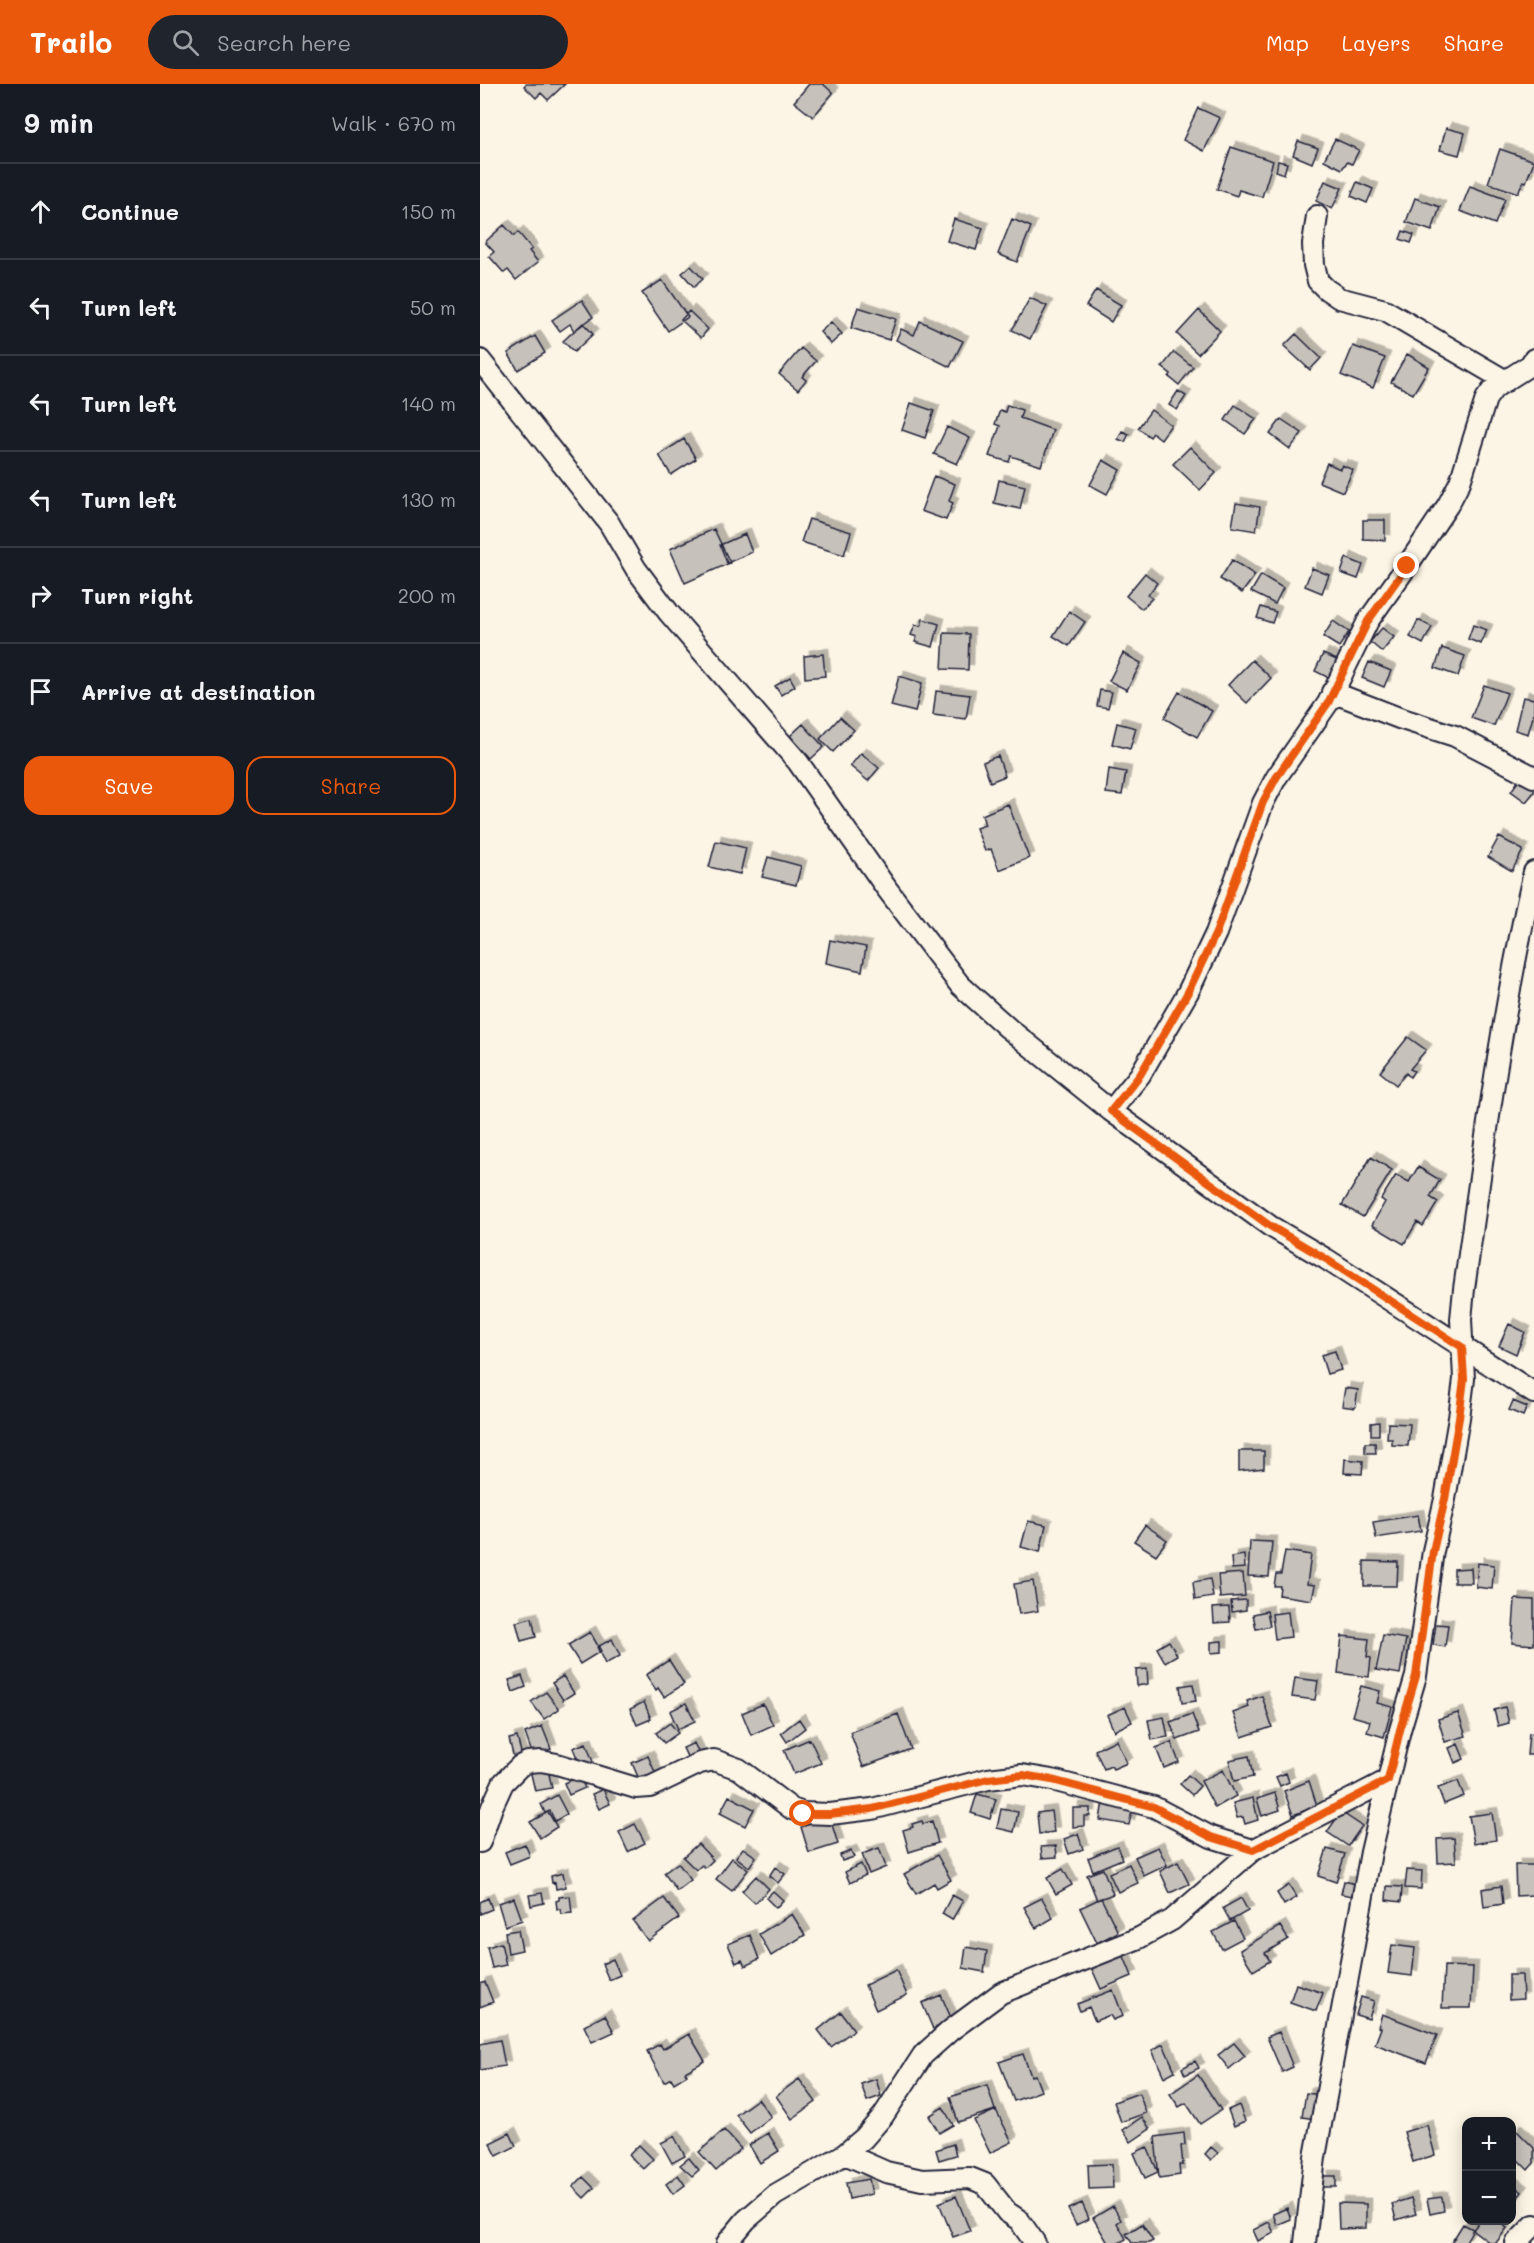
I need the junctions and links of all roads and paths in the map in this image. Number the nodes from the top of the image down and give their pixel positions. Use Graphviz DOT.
graph roads {
  1 [pos="1317,216"];
  2 [pos="1534,359"];
  3 [pos="480,360"];
  4 [pos="1506,381"];
  5 [pos="1332,692"];
  6 [pos="1534,777"];
  7 [pos="1534,872"];
  8 [pos="1111,1111"];
  9 [pos="1462,1347"];
  10 [pos="1534,1393"];
  11 [pos="1388,1780"];
  12 [pos="480,1842"];
  13 [pos="1253,1850"];
  14 [pos="845,2154"];
  15 [pos="1534,2225"];
  16 [pos="727,2243"];
  17 [pos="1035,2243"];
  18 [pos="1305,2243"];
  19 [pos="1516,2243"];
  1 -- 4 [label="street"];
  2 -- 4 [label="street"];
  3 -- 8 [label="street"];
  4 -- 5 [label="street"];
  5 -- 6 [label="street"];
  5 -- 8 [label="street"];
  7 -- 9 [label="street"];
  8 -- 9 [label="street"];
  9 -- 10 [label="street"];
  9 -- 11 [label="street"];
  11 -- 13 [label="street"];
  11 -- 18 [label="street"];
  12 -- 13 [label="street"];
  13 -- 14 [label="street"];
  14 -- 16 [label="street"];
  14 -- 17 [label="street"];
  15 -- 19 [label="street"];
}
